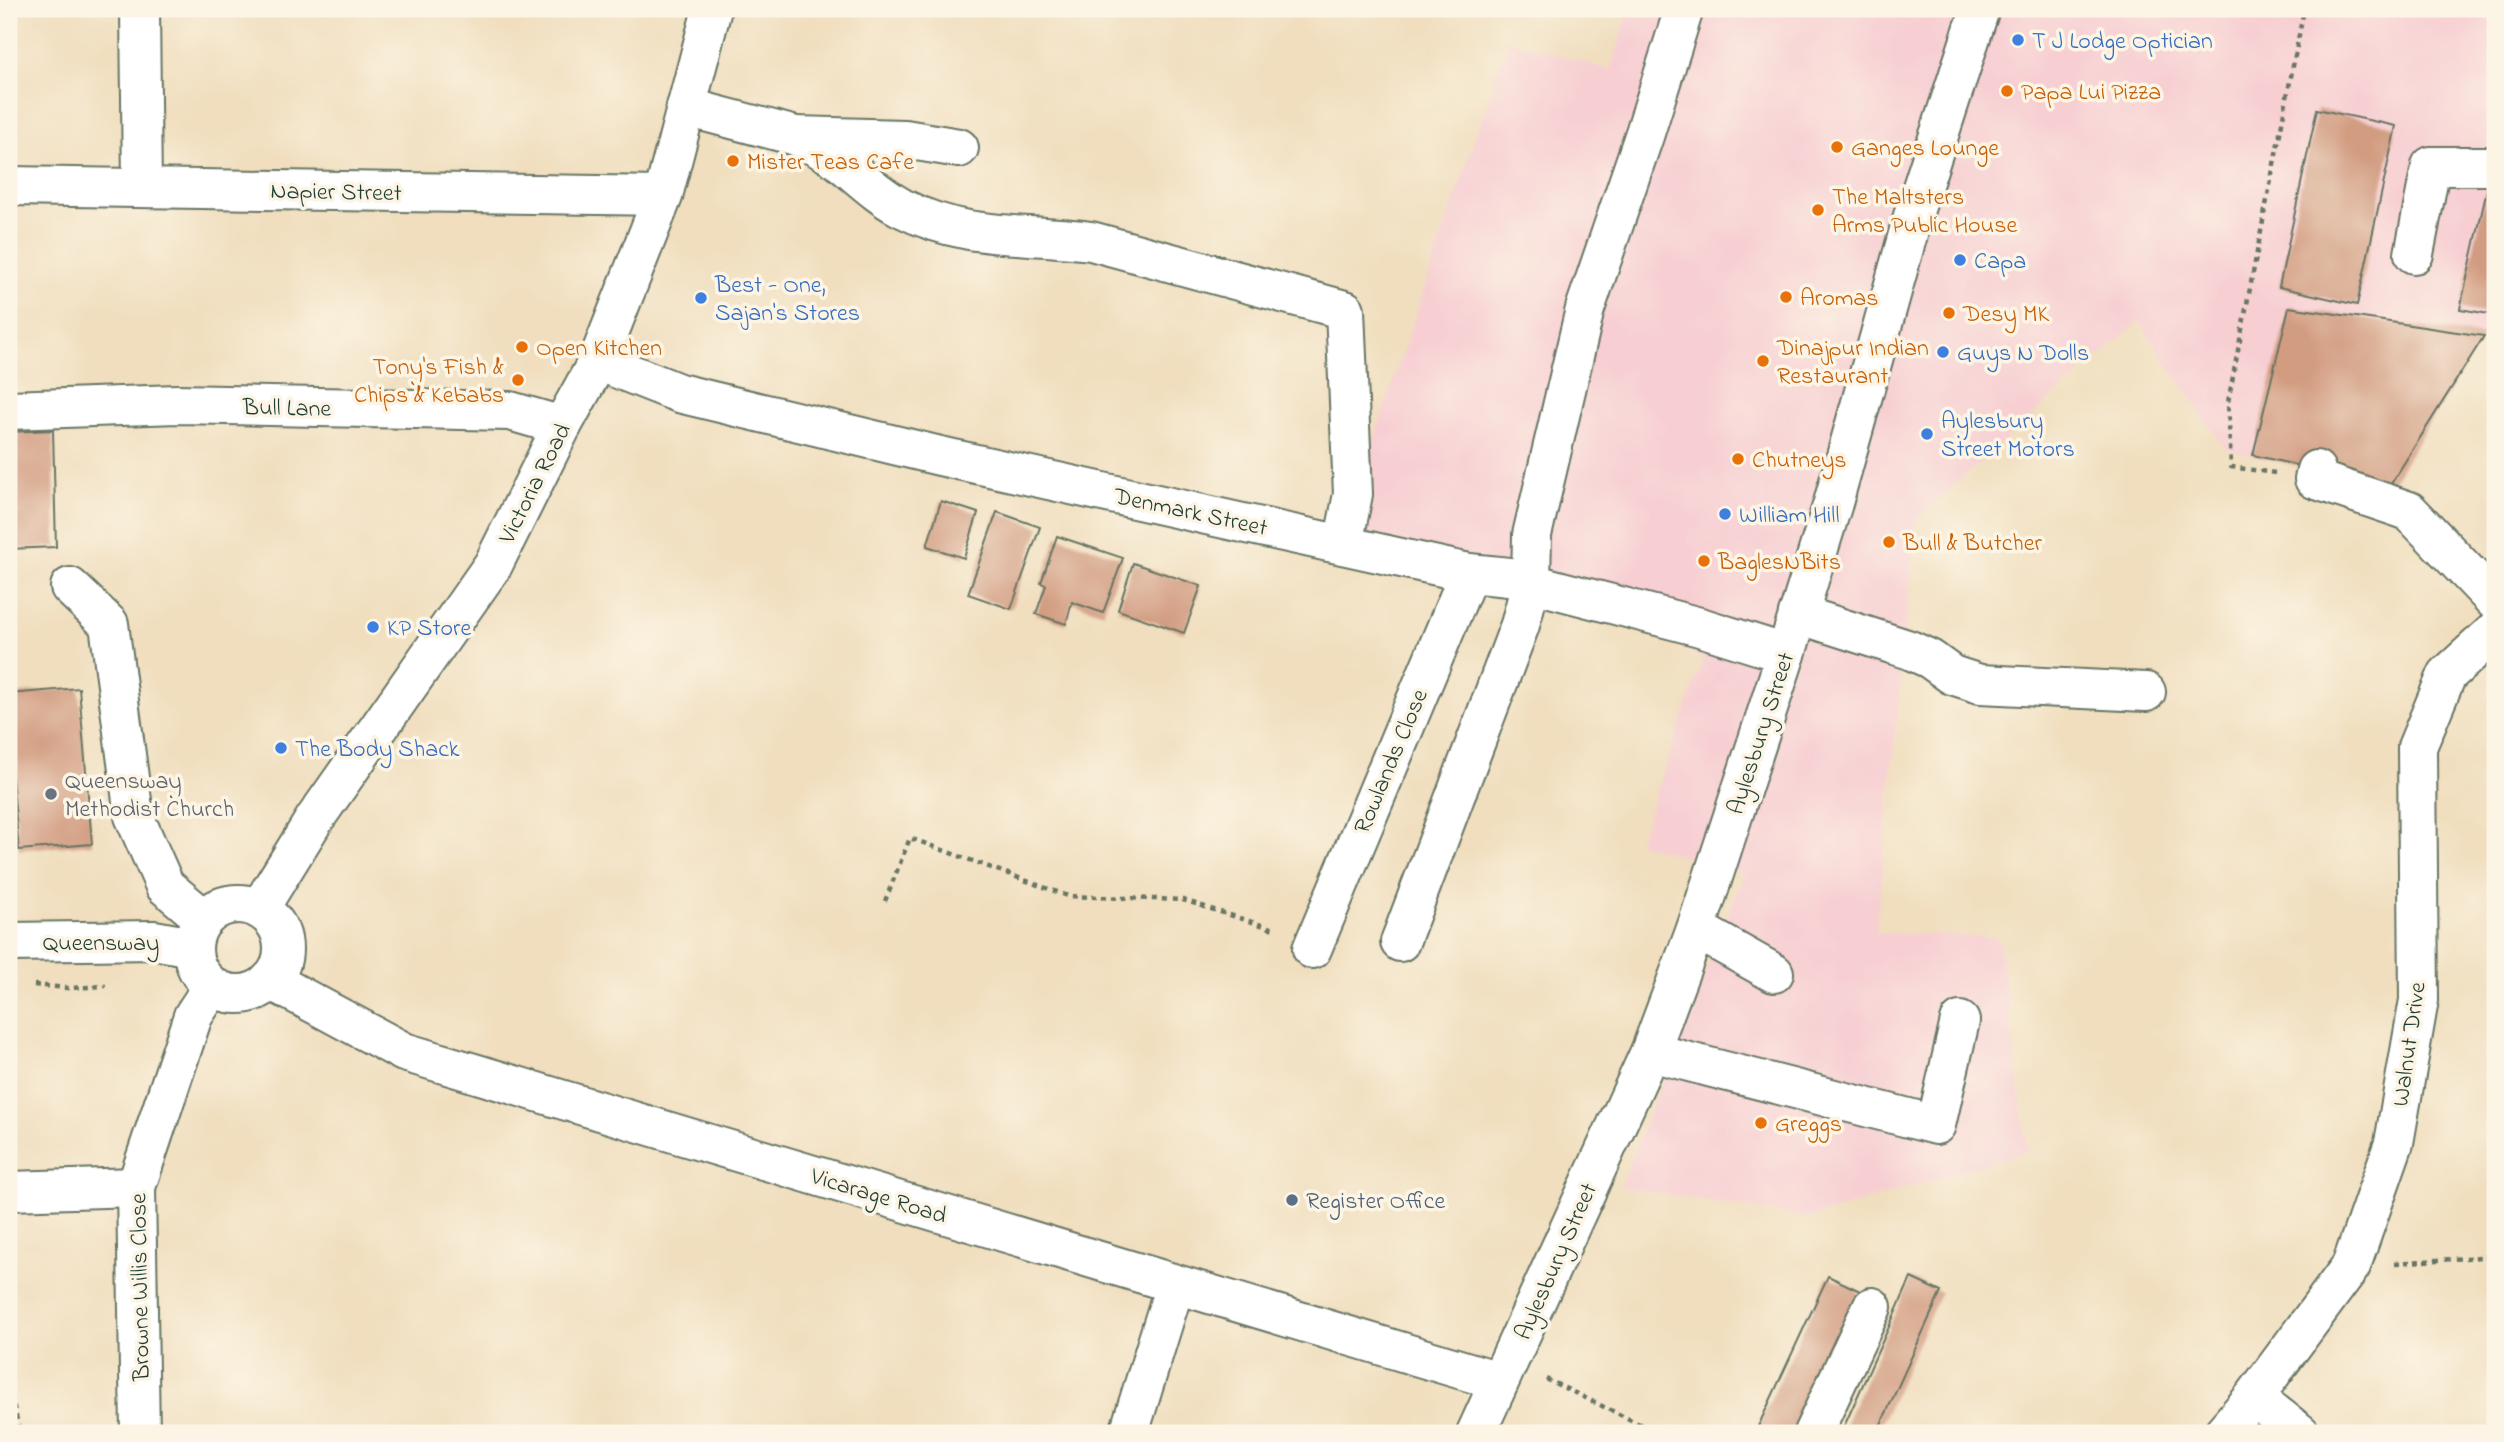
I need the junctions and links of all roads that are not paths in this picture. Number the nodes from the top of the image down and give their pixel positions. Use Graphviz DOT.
graph roads {
  1 [pos="141,9"];
  2 [pos="712,9"];
  3 [pos="1684,9"];
  4 [pos="1971,11"];
  5 [pos="686,107"];
  6 [pos="796,136"];
  7 [pos="959,148"];
  8 [pos="2495,166"];
  9 [pos="9,186"];
  10 [pos="142,188"];
  11 [pos="663,196"];
  12 [pos="2414,254"];
  13 [pos="598,361"];
  14 [pos="9,410"];
  15 [pos="562,426"];
  16 [pos="2315,474"];
  17 [pos="1343,545"];
  18 [pos="1469,573"];
  19 [pos="1531,583"];
  20 [pos="69,587"];
  21 [pos="2495,601"];
  22 [pos="1798,614"];
  23 [pos="2495,631"];
  24 [pos="1786,654"];
  25 [pos="2146,692"];
  26 [pos="259,909"];
  27 [pos="1696,929"];
  28 [pos="198,933"];
  29 [pos="9,942"];
  30 [pos="1400,942"];
  31 [pos="1313,945"];
  32 [pos="1774,973"];
  33 [pos="270,980"];
  34 [pos="212,987"];
  35 [pos="1960,1021"];
  36 [pos="1650,1052"];
  37 [pos="136,1187"];
  38 [pos="9,1191"];
  39 [pos="1175,1285"];
  40 [pos="1872,1307"];
  41 [pos="1504,1371"];
  42 [pos="2254,1396"];
  43 [pos="140,1433"];
  44 [pos="1129,1433"];
  45 [pos="1476,1433"];
  46 [pos="1813,1433"];
  47 [pos="2224,1433"];
  48 [pos="2300,1433"];
  1 -- 10 [label="street"];
  2 -- 5 [label="street, Victoria Road"];
  3 -- 19 [label="street"];
  4 -- 22 [label="street, Aylesbury Street"];
  5 -- 6 [label="street"];
  5 -- 11 [label="street, Victoria Road"];
  6 -- 7 [label="street"];
  6 -- 17 [label="street"];
  8 -- 12 [label="street"];
  9 -- 10 [label="street, Napier Street"];
  10 -- 11 [label="street, Napier Street"];
  11 -- 13 [label="street, Victoria Road"];
  13 -- 15 [label="street, Victoria Road"];
  13 -- 17 [label="street, Denmark Street"];
  14 -- 15 [label="street, Bull Lane"];
  15 -- 26 [label="street, Victoria Road"];
  16 -- 21 [label="street"];
  17 -- 18 [label="street, Denmark Street"];
  18 -- 19 [label="street, Denmark Street"];
  18 -- 31 [label="street, Rowlands Close"];
  19 -- 24 [label="street, Denmark Street"];
  19 -- 30 [label="street"];
  20 -- 28 [label="street"];
  22 -- 24 [label="street, Aylesbury Street"];
  22 -- 25 [label="street"];
  23 -- 42 [label="street, Walnut Drive"];
  24 -- 27 [label="street, Aylesbury Street"];
  26 -- 28 [label="street"];
  26 -- 33 [label="street"];
  27 -- 32 [label="street"];
  27 -- 36 [label="street, Aylesbury Street"];
  28 -- 29 [label="street, Queensway"];
  28 -- 34 [label="street"];
  33 -- 34 [label="street"];
  33 -- 39 [label="street, Vicarage Road"];
  34 -- 37 [label="street, Browne Willis Close"];
  35 -- 36 [label="street"];
  36 -- 41 [label="street, Aylesbury Street"];
  37 -- 38 [label="street"];
  37 -- 43 [label="street, Browne Willis Close"];
  39 -- 41 [label="street, Vicarage Road"];
  39 -- 44 [label="street"];
  40 -- 46 [label="street"];
  41 -- 45 [label="street, Aylesbury Street"];
  42 -- 47 [label="street, Walnut Drive"];
  42 -- 48 [label="street"];
}
